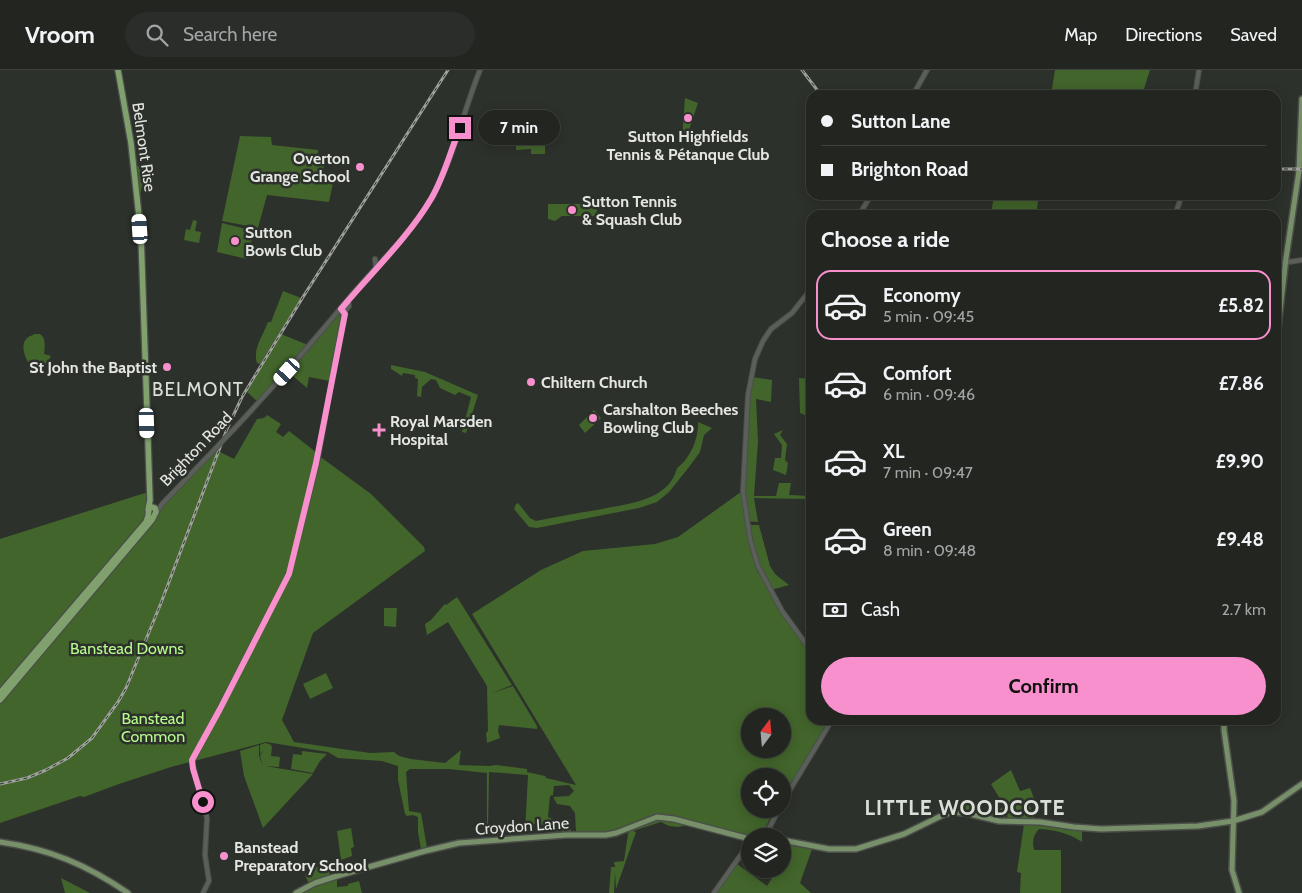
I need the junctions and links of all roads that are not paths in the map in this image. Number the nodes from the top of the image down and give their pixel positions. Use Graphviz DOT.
graph roads {
  1 [pos="117,70"];
  2 [pos="480,70"];
  3 [pos="926,70"];
  4 [pos="1199,70"];
  5 [pos="916,90"];
  6 [pos="1196,90"];
  7 [pos="1302,99"];
  8 [pos="375,259"];
  9 [pos="1302,260"];
  10 [pos="1285,262"];
  11 [pos="1281,263"];
  12 [pos="376,268"];
  13 [pos="806,295"];
  14 [pos="1281,299"];
  15 [pos="344,310"];
  16 [pos="153,511"];
  17 [pos="806,644"];
  18 [pos="0,693"];
  19 [pos="0,700"];
  20 [pos="829,725"];
  21 [pos="1224,725"];
  22 [pos="1302,784"];
  23 [pos="791,788"];
  24 [pos="1233,821"];
  25 [pos="741,838"];
  26 [pos="0,842"];
  27 [pos="791,842"];
  28 [pos="741,854"];
  29 [pos="128,893"];
  30 [pos="203,893"];
  31 [pos="296,893"];
  32 [pos="714,893"];
  33 [pos="1239,893"];
  1 -- 16 [label="highway, Belmont Rise"];
  2 -- 12 [label="main road"];
  3 -- 5 [label="main road"];
  4 -- 6 [label="main road"];
  7 -- 10 [label="main road"];
  8 -- 12 [label="main road"];
  9 -- 10 [label="main road"];
  10 -- 11 [label="main road"];
  10 -- 14 [label="main road"];
  12 -- 15 [label="main road"];
  13 -- 17 [label="main road"];
  15 -- 16 [label="main road, Brighton Road, bridge"];
  15 -- 30 [label="main road"];
  16 -- 18 [label="highway"];
  16 -- 19 [label="highway, Brighton Road"];
  20 -- 23 [label="main road"];
  21 -- 24 [label="main road"];
  22 -- 24 [label="main road"];
  24 -- 27 [label="main road"];
  24 -- 33 [label="main road"];
  25 -- 31 [label="main road, Croydon Lane"];
  26 -- 29 [label="main road"];
  28 -- 32 [label="main road"];
}
